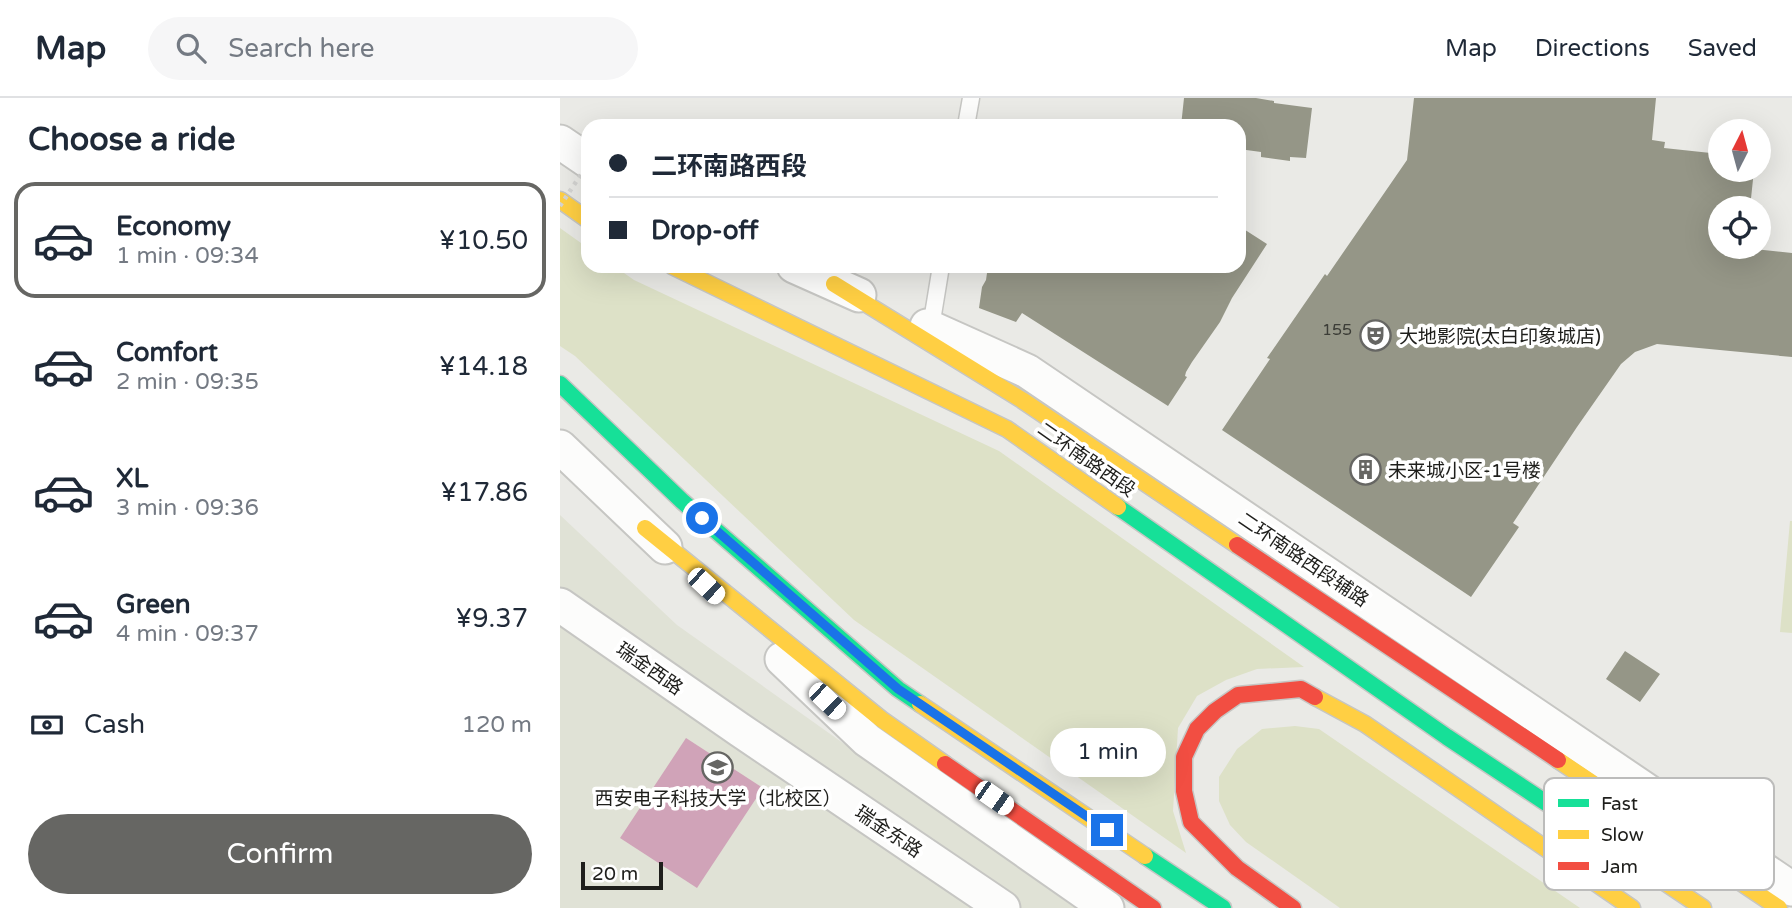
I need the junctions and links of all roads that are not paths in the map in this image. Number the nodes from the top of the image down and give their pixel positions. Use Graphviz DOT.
graph roads {
  1 [pos="971,98"];
  2 [pos="967,119"];
  3 [pos="560,142"];
  4 [pos="581,158"];
  5 [pos="560,203"];
  6 [pos="581,216"];
  7 [pos="686,273"];
  8 [pos="810,273"];
  9 [pos="940,273"];
  10 [pos="834,284"];
  11 [pos="783,320"];
  12 [pos="930,327"];
  13 [pos="903,360"];
  14 [pos="956,378"];
  15 [pos="560,384"];
  16 [pos="1022,400"];
  17 [pos="560,447"];
  18 [pos="682,501"];
  19 [pos="645,528"];
  20 [pos="772,600"];
  21 [pos="560,605"];
  22 [pos="808,640"];
  23 [pos="881,719"];
  24 [pos="1365,724"];
  25 [pos="740,730"];
  26 [pos="1447,737"];
  27 [pos="1585,778"];
  28 [pos="1628,778"];
  29 [pos="1544,802"];
  30 [pos="1508,822"];
  31 [pos="1544,847"];
  32 [pos="1774,877"];
  33 [pos="1792,889"];
  34 [pos="1606,890"];
  35 [pos="1676,890"];
  36 [pos="1752,890"];
  37 [pos="1270,892"];
  38 [pos="1003,908"];
  39 [pos="1107,908"];
  40 [pos="1153,908"];
  41 [pos="1223,908"];
  42 [pos="1278,908"];
  43 [pos="1293,908"];
  44 [pos="1632,908"];
  45 [pos="1703,908"];
  46 [pos="1779,908"];
  1 -- 2 [label="lane"];
  3 -- 4 [label="street"];
  5 -- 6 [label="highway"];
  7 -- 11 [label="highway, 二环南路西段"];
  8 -- 10 [label="street, 二环南路西段辅路"];
  9 -- 12 [label="lane"];
  10 -- 12 [label="street, 二环南路西段辅路"];
  10 -- 16 [label="highway"];
  11 -- 13 [label="highway"];
  11 -- 26 [label="highway, 二环南路西段"];
  12 -- 28 [label="street, 二环南路西段辅路"];
  14 -- 16 [label="highway"];
  15 -- 18 [label="highway"];
  16 -- 27 [label="highway"];
  17 -- 19 [label="street"];
  18 -- 20 [label="highway"];
  18 -- 41 [label="highway"];
  19 -- 23 [label="highway"];
  19 -- 39 [label="street"];
  21 -- 25 [label="street, 瑞金西路"];
  22 -- 23 [label="highway"];
  23 -- 40 [label="highway"];
  24 -- 26 [label="highway"];
  24 -- 30 [label="highway"];
  24 -- 37 [label="highway"];
  25 -- 38 [label="street, 瑞金东路"];
  26 -- 29 [label="highway, 二环南路西段"];
  26 -- 30 [label="highway"];
  30 -- 31 [label="highway"];
  32 -- 33 [label="street, 二环南路西段辅路"];
  34 -- 44 [label="highway"];
  35 -- 45 [label="highway, 二环南路西段"];
  36 -- 46 [label="highway"];
  37 -- 42 [label="highway"];
  37 -- 43 [label="highway"];
}
